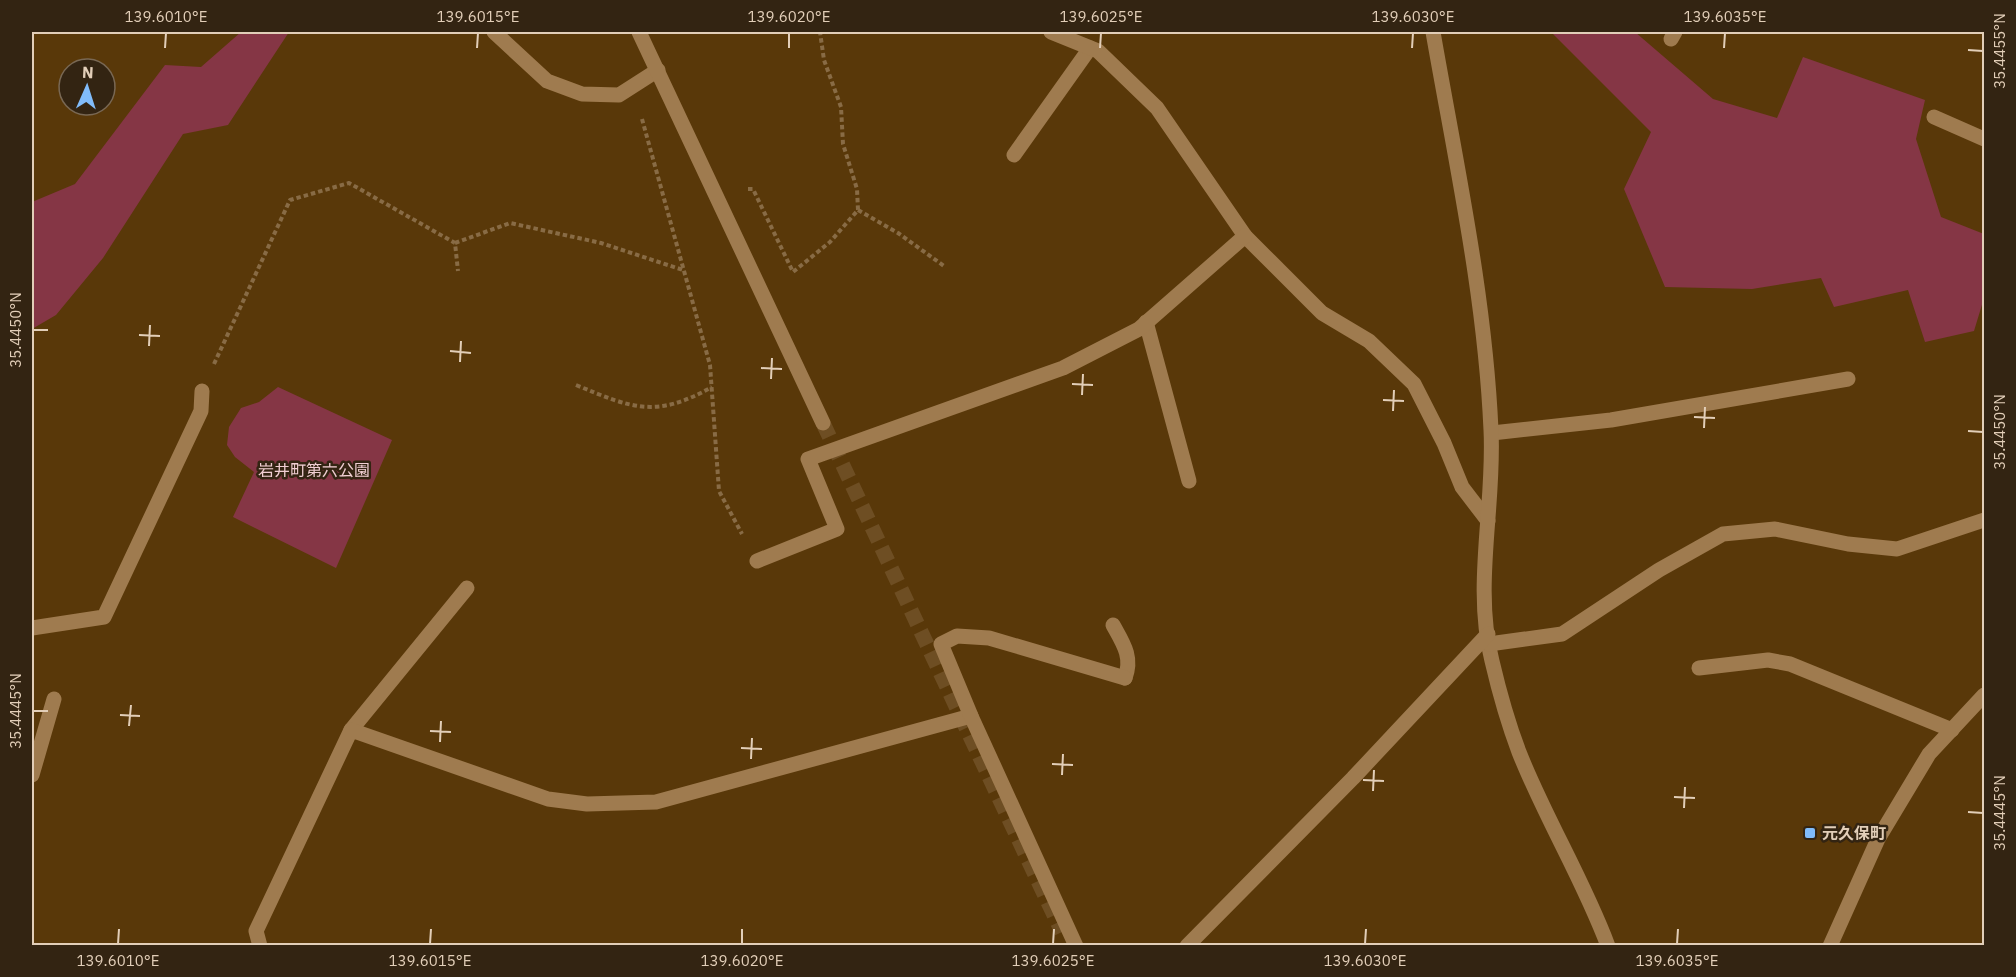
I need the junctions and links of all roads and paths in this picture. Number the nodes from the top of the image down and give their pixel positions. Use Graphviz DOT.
graph roads {
  1 [pos="494,32"];
  2 [pos="639,32"];
  3 [pos="820,32"];
  4 [pos="1051,32"];
  5 [pos="1432,32"];
  6 [pos="1090,48"];
  7 [pos="658,70"];
  8 [pos="641,114"];
  9 [pos="1934,117"];
  10 [pos="1984,139"];
  11 [pos="1014,155"];
  12 [pos="858,210"];
  13 [pos="1245,236"];
  14 [pos="455,243"];
  15 [pos="944,266"];
  16 [pos="683,270"];
  17 [pos="458,271"];
  18 [pos="793,272"];
  19 [pos="1146,322"];
  20 [pos="1848,379"];
  21 [pos="576,385"];
  22 [pos="712,387"];
  23 [pos="202,391"];
  24 [pos="823,423"];
  25 [pos="1492,433"];
  26 [pos="1189,481"];
  27 [pos="1984,520"];
  28 [pos="1488,521"];
  29 [pos="757,561"];
  30 [pos="466,588"];
  31 [pos="1113,625"];
  32 [pos="32,628"];
  33 [pos="1488,639"];
  34 [pos="1699,668"];
  35 [pos="1984,695"];
  36 [pos="54,699"];
  37 [pos="970,716"];
  38 [pos="351,729"];
  39 [pos="1952,730"];
  40 [pos="32,775"];
  41 [pos="260,945"];
  42 [pos="1076,945"];
  43 [pos="1187,945"];
  44 [pos="1608,945"];
  45 [pos="1830,945"];
  1 -- 7 [label="street"];
  2 -- 7 [label="street"];
  3 -- 12 [label="path"];
  4 -- 6 [label="street"];
  5 -- 25 [label="street"];
  6 -- 11 [label="street"];
  6 -- 13 [label="street"];
  7 -- 24 [label="street"];
  8 -- 16 [label="path"];
  9 -- 10 [label="street"];
  12 -- 15 [label="path"];
  12 -- 18 [label="path"];
  13 -- 19 [label="street"];
  13 -- 28 [label="street"];
  14 -- 16 [label="path"];
  14 -- 17 [label="path"];
  14 -- 23 [label="path"];
  16 -- 22 [label="path"];
  19 -- 26 [label="street"];
  19 -- 29 [label="street"];
  20 -- 25 [label="street"];
  21 -- 22 [label="path"];
  22 -- 29 [label="path"];
  23 -- 32 [label="street"];
  25 -- 28 [label="street"];
  27 -- 33 [label="street"];
  28 -- 33 [label="street"];
  30 -- 38 [label="street"];
  31 -- 37 [label="street"];
  33 -- 43 [label="street"];
  33 -- 44 [label="street"];
  34 -- 39 [label="street"];
  35 -- 39 [label="street"];
  36 -- 40 [label="street"];
  37 -- 38 [label="street"];
  37 -- 42 [label="street"];
  38 -- 41 [label="street"];
  39 -- 45 [label="street"];
}
